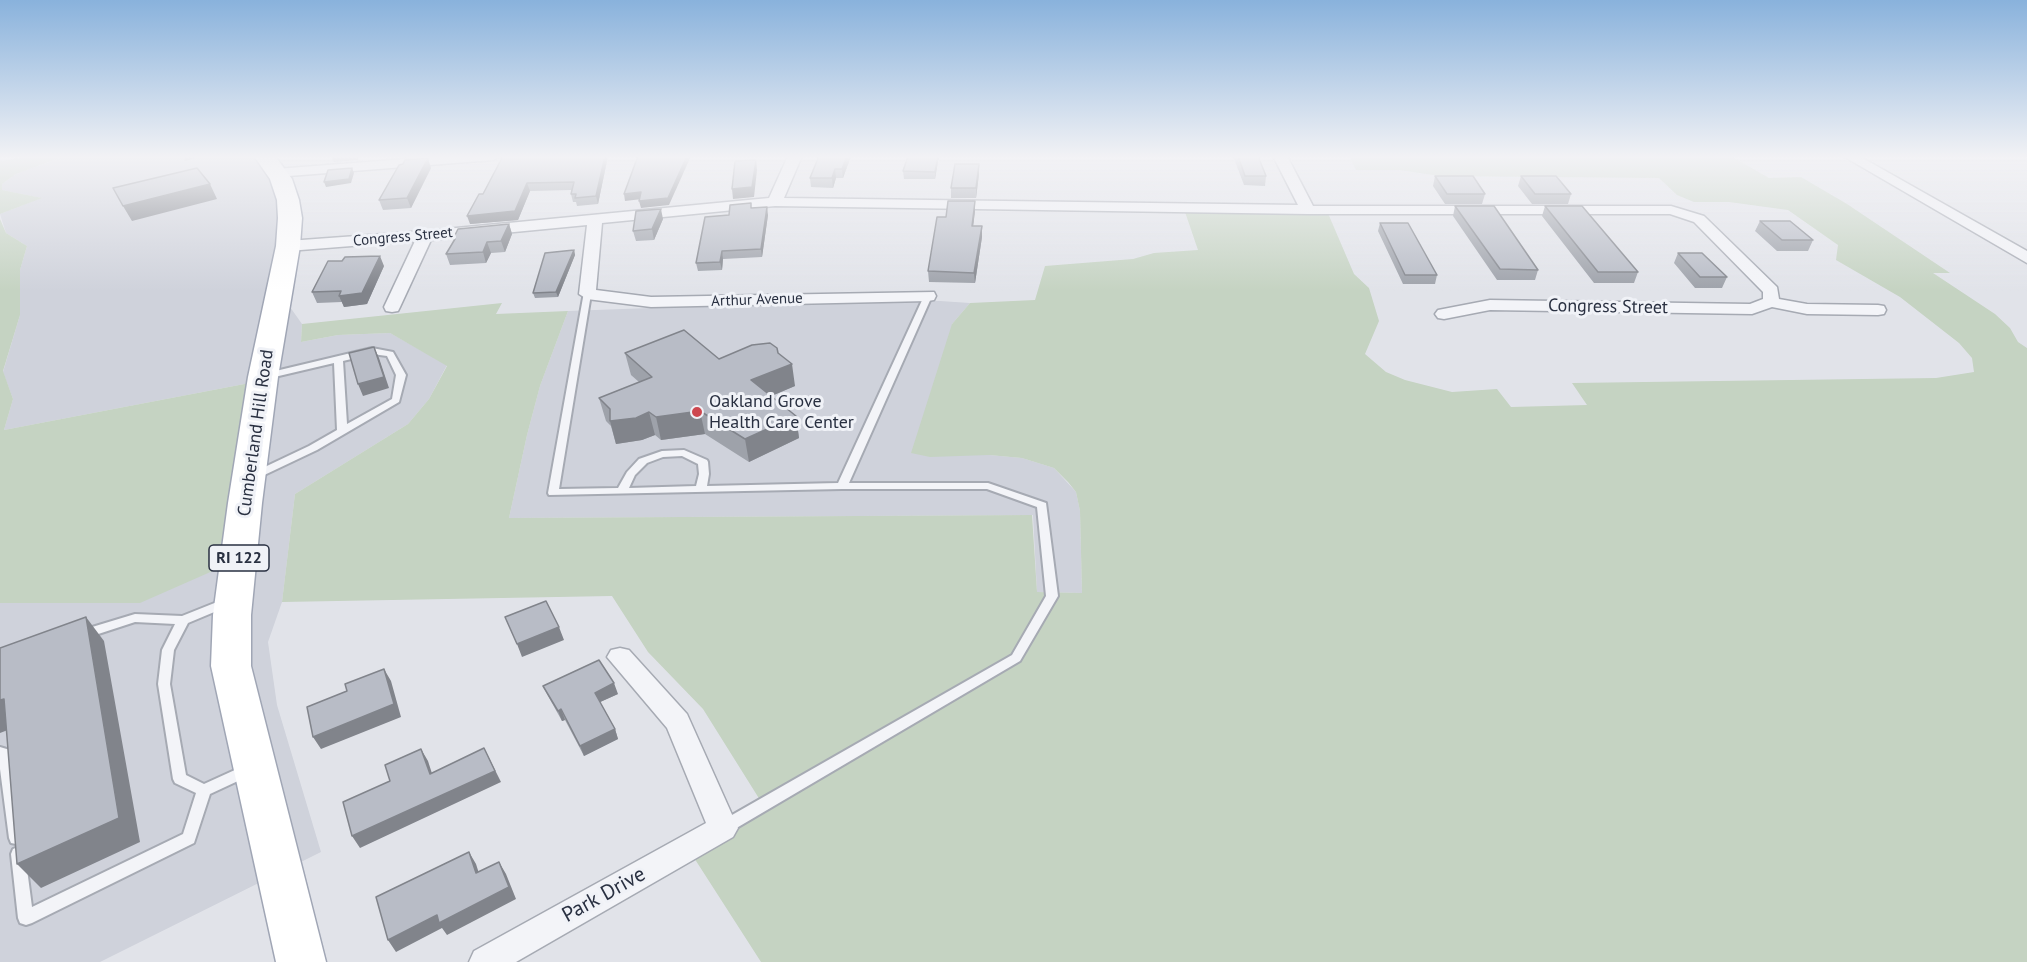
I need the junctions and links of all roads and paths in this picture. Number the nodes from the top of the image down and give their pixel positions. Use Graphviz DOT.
graph roads {
  1 [pos="288,201"];
  2 [pos="1303,201"];
  3 [pos="1929,201"];
  4 [pos="775,202"];
  5 [pos="1308,210"];
  6 [pos="595,220"];
  7 [pos="426,236"];
  8 [pos="288,246"];
  9 [pos="2027,258"];
  10 [pos="587,294"];
  11 [pos="928,296"];
  12 [pos="1771,302"];
  13 [pos="392,307"];
  14 [pos="1878,310"];
  15 [pos="1444,314"];
  16 [pos="338,358"];
  17 [pos="263,376"];
  18 [pos="342,431"];
  19 [pos="248,479"];
  20 [pos="842,486"];
  21 [pos="701,489"];
  22 [pos="622,491"];
  23 [pos="234,599"];
  24 [pos="183,620"];
  25 [pos="68,639"];
  26 [pos="620,657"];
  27 [pos="0,753"];
  28 [pos="255,767"];
  29 [pos="204,790"];
  30 [pos="723,828"];
  31 [pos="301,962"];
  32 [pos="485,962"];
  1 -- 8 [label="main road, Cumberland Hill Road / RI 122"];
  2 -- 5 [label="street"];
  3 -- 9 [label="street"];
  4 -- 5 [label="street, Congress Street"];
  4 -- 6 [label="street, Congress Street"];
  5 -- 12 [label="street, Congress Street"];
  6 -- 7 [label="street, Congress Street"];
  6 -- 10 [label="street"];
  7 -- 8 [label="street, Congress Street"];
  7 -- 13 [label="street"];
  8 -- 17 [label="main road, Cumberland Hill Road / RI 122"];
  10 -- 11 [label="street, Arthur Avenue"];
  10 -- 22 [label="lane"];
  11 -- 20 [label="lane"];
  12 -- 14 [label="street, Congress Street"];
  12 -- 15 [label="street, Congress Street"];
  16 -- 17 [label="lane"];
  16 -- 18 [label="lane"];
  16 -- 18 [label="lane"];
  17 -- 19 [label="main road, Cumberland Hill Road / RI 122"];
  18 -- 19 [label="lane"];
  19 -- 23 [label="main road, Cumberland Hill Road / RI 122"];
  20 -- 21 [label="lane"];
  20 -- 30 [label="lane"];
  21 -- 22 [label="lane"];
  21 -- 22 [label="lane"];
  23 -- 24 [label="lane"];
  23 -- 28 [label="main road, Cumberland Hill Road / RI 122"];
  24 -- 25 [label="lane"];
  24 -- 29 [label="lane"];
  26 -- 30 [label="street"];
  27 -- 29 [label="lane"];
  28 -- 29 [label="lane"];
  28 -- 31 [label="main road, Cumberland Hill Road / RI 122"];
  30 -- 32 [label="street, Park Drive"];
}
